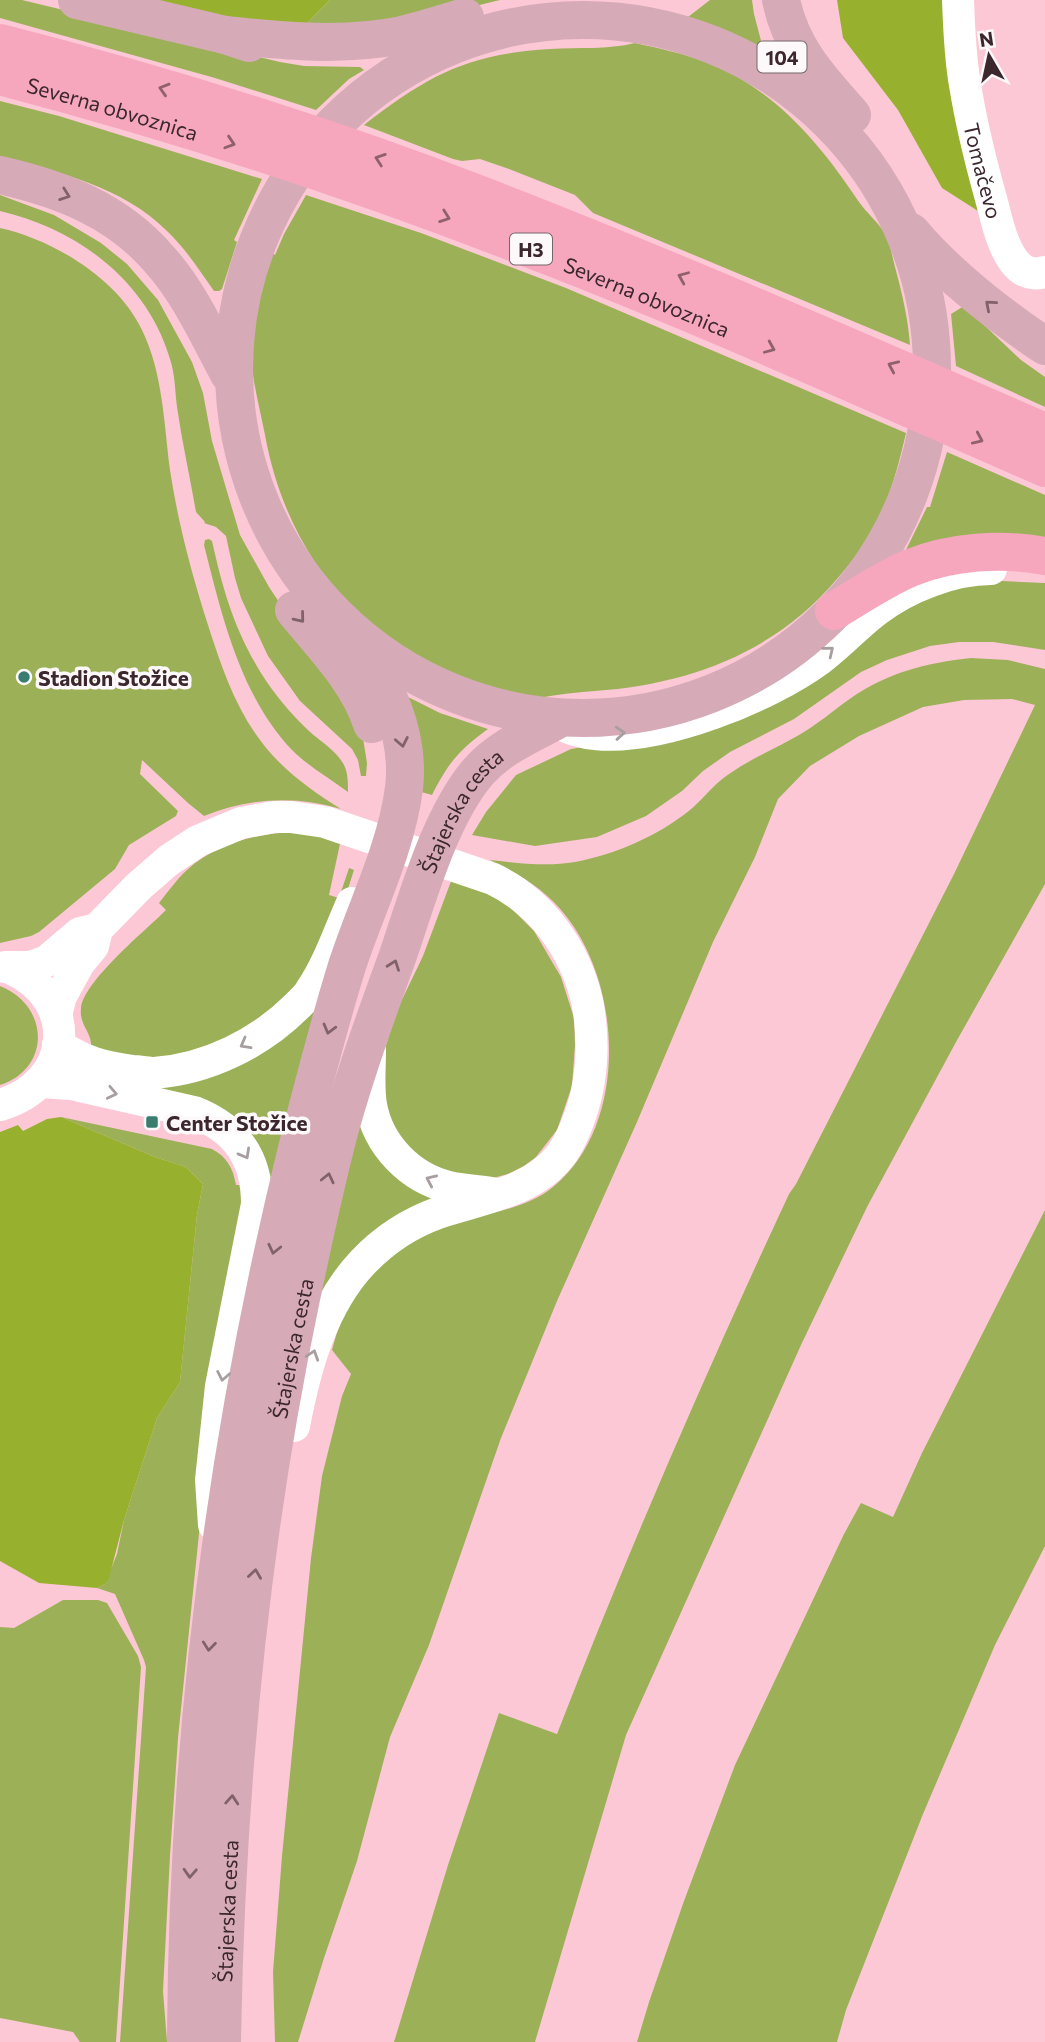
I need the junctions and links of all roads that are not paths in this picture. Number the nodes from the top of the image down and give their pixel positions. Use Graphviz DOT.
graph roads {
  1 [pos="77,0"];
  2 [pos="662,0"];
  3 [pos="762,0"];
  4 [pos="781,0"];
  5 [pos="958,0"];
  6 [pos="620,19"];
  7 [pos="225,35"];
  8 [pos="0,43"];
  9 [pos="452,45"];
  10 [pos="0,76"];
  11 [pos="816,107"];
  12 [pos="0,175"];
  13 [pos="902,221"];
  14 [pos="1045,272"];
  15 [pos="1045,346"];
  16 [pos="229,374"];
  17 [pos="1045,432"];
  18 [pos="1045,468"];
  19 [pos="1045,556"];
  20 [pos="1045,573"];
  21 [pos="834,611"];
  22 [pos="353,637"];
  23 [pos="554,722"];
  24 [pos="391,784"];
  25 [pos="373,875"];
  26 [pos="97,929"];
  27 [pos="5,967"];
  28 [pos="57,1030"];
  29 [pos="371,1030"];
  30 [pos="42,1082"];
  31 [pos="0,1105"];
  32 [pos="497,1194"];
  33 [pos="271,1461"];
  34 [pos="217,1578"];
  35 [pos="186,2042"];
  36 [pos="222,2042"];
  1 -- 7 [label="main road"];
  2 -- 6 [label="main road"];
  3 -- 11 [label="main road, 104"];
  4 -- 13 [label="main road"];
  5 -- 14 [label="street, Tomačevo"];
  6 -- 7 [label="main road"];
  6 -- 9 [label="main road"];
  6 -- 11 [label="main road"];
  7 -- 9 [label="main road"];
  17 -- 8 [label="highway, Severna obvoznica / H3, one-way"];
  9 -- 16 [label="main road, Štajerska cesta"];
  10 -- 18 [label="highway, Severna obvoznica / H3, one-way"];
  11 -- 13 [label="main road"];
  12 -- 16 [label="main road, one-way"];
  15 -- 13 [label="main road, one-way"];
  13 -- 21 [label="main road"];
  16 -- 22 [label="main road"];
  16 -- 24 [label="main road, Štajerska cesta, one-way"];
  19 -- 21 [label="highway"];
  23 -- 20 [label="street, one-way"];
  21 -- 23 [label="main road"];
  22 -- 23 [label="main road"];
  22 -- 24 [label="main road, Štajerska cesta, one-way"];
  29 -- 23 [label="main road, Štajerska cesta, one-way"];
  24 -- 25 [label="main road, Štajerska cesta"];
  25 -- 28 [label="street, one-way"];
  25 -- 34 [label="main road, Štajerska cesta, one-way"];
  26 -- 27 [label="street"];
  26 -- 28 [label="street"];
  26 -- 32 [label="street"];
  27 -- 28 [label="street"];
  28 -- 30 [label="street"];
  32 -- 29 [label="street, one-way"];
  33 -- 29 [label="main road, Štajerska cesta, one-way"];
  30 -- 31 [label="street"];
  30 -- 34 [label="street, one-way"];
  33 -- 32 [label="street, one-way"];
  36 -- 33 [label="main road, Štajerska cesta, one-way"];
  34 -- 35 [label="main road, Štajerska cesta, one-way"];
}
